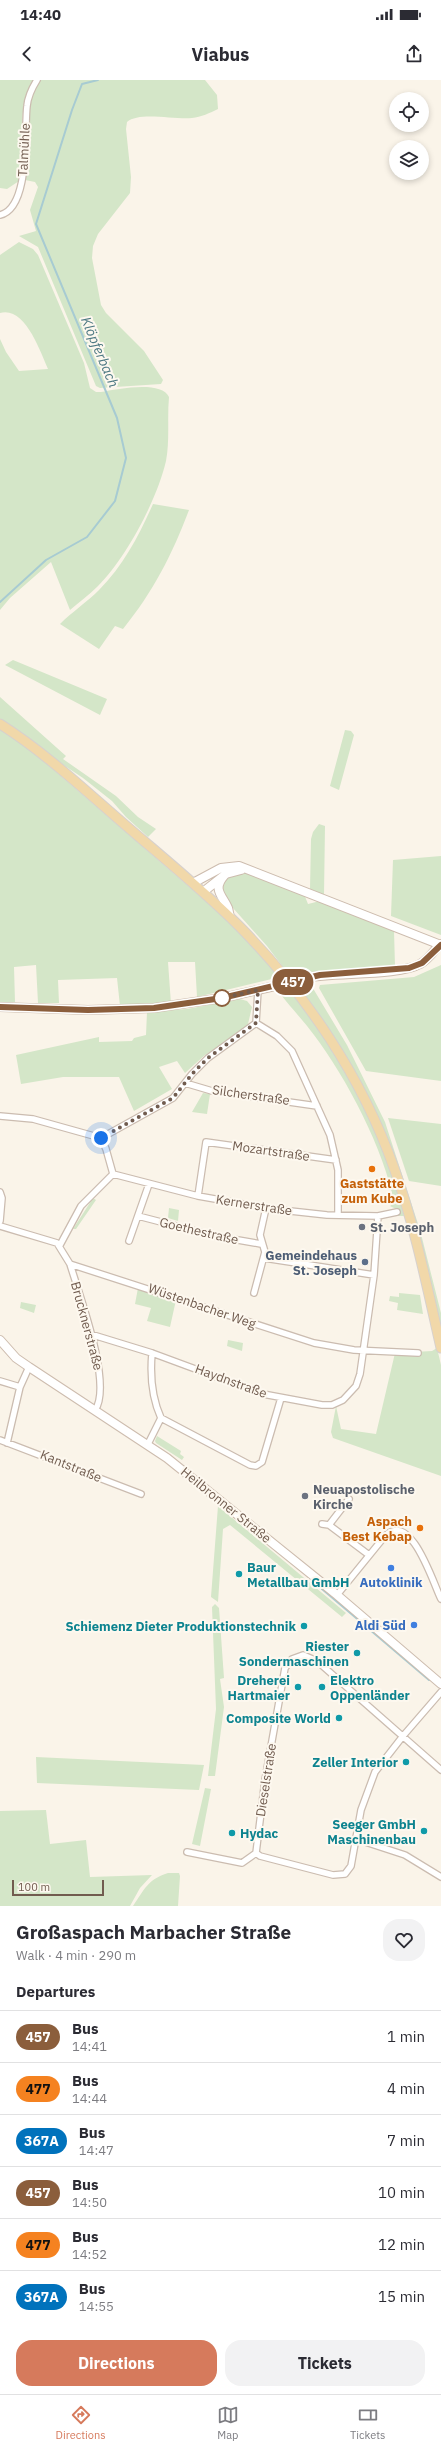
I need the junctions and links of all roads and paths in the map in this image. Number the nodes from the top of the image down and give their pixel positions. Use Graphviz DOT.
graph roads {
  1 [pos="37,80"];
  2 [pos="0,215"];
  3 [pos="0,724"];
  4 [pos="251,871"];
  5 [pos="226,874"];
  6 [pos="193,883"];
  7 [pos="203,892"];
  8 [pos="230,917"];
  9 [pos="440,944"];
  10 [pos="258,990"];
  11 [pos="0,1007"];
  12 [pos="256,1023"];
  13 [pos="184,1083"];
  14 [pos="317,1106"];
  15 [pos="0,1116"];
  16 [pos="101,1138"];
  17 [pos="336,1160"];
  18 [pos="113,1174"];
  19 [pos="150,1184"];
  20 [pos="0,1192"];
  21 [pos="198,1196"];
  22 [pos="266,1208"];
  23 [pos="397,1212"];
  24 [pos="338,1214"];
  25 [pos="138,1216"];
  26 [pos="378,1216"];
  27 [pos="0,1221"];
  28 [pos="0,1226"];
  29 [pos="129,1241"];
  30 [pos="261,1244"];
  31 [pos="60,1245"];
  32 [pos="264,1258"];
  33 [pos="70,1264"];
  34 [pos="374,1275"];
  35 [pos="254,1293"];
  36 [pos="90,1334"];
  37 [pos="0,1340"];
  38 [pos="441,1348"];
  39 [pos="364,1351"];
  40 [pos="152,1353"];
  41 [pos="418,1353"];
  42 [pos="29,1367"];
  43 [pos="0,1381"];
  44 [pos="20,1387"];
  45 [pos="281,1398"];
  46 [pos="95,1410"];
  47 [pos="161,1418"];
  48 [pos="0,1440"];
  49 [pos="7,1443"];
  50 [pos="148,1444"];
  51 [pos="141,1494"];
  52 [pos="349,1499"];
  53 [pos="322,1524"];
  54 [pos="329,1525"];
  55 [pos="369,1555"];
  56 [pos="336,1595"];
  57 [pos="441,1599"];
  58 [pos="441,1684"];
  59 [pos="441,1692"];
  60 [pos="403,1736"];
  61 [pos="441,1770"];
  62 [pos="356,1839"];
  63 [pos="187,1852"];
  64 [pos="256,1853"];
  65 [pos="441,1877"];
  1 -- 2 [label="street, Talmühle"];
  3 -- 6 [label="main road"];
  4 -- 5 [label="street"];
  4 -- 6 [label="street"];
  4 -- 9 [label="street"];
  5 -- 7 [label="street"];
  5 -- 8 [label="street"];
  6 -- 7 [label="main road"];
  7 -- 8 [label="main road"];
  8 -- 38 [label="main road"];
  9 -- 10 [label="street, bridge"];
  10 -- 11 [label="street"];
  10 -- 12 [label="street"];
  12 -- 13 [label="street"];
  12 -- 14 [label="street"];
  13 -- 14 [label="street, Silcherstraße"];
  13 -- 16 [label="street"];
  14 -- 17 [label="street"];
  15 -- 16 [label="street"];
  16 -- 18 [label="street"];
  17 -- 21 [label="street, Mozartstraße"];
  17 -- 24 [label="street"];
  18 -- 19 [label="street, Kernerstraße"];
  18 -- 31 [label="street"];
  19 -- 21 [label="street, Kernerstraße"];
  19 -- 25 [label="street"];
  20 -- 27 [label="street"];
  21 -- 22 [label="street, Kernerstraße"];
  22 -- 24 [label="street, Kernerstraße"];
  22 -- 30 [label="street"];
  23 -- 26 [label="street, Kernerstraße"];
  24 -- 26 [label="street, Kernerstraße"];
  25 -- 29 [label="street"];
  25 -- 30 [label="street, Goethestraße"];
  26 -- 34 [label="street, Haydnstraße"];
  28 -- 31 [label="street"];
  30 -- 32 [label="street"];
  31 -- 33 [label="street"];
  32 -- 34 [label="street"];
  32 -- 35 [label="street"];
  33 -- 36 [label="street, Brucknerstraße"];
  33 -- 39 [label="street, Wüstenbacher Weg"];
  34 -- 39 [label="street, Haydnstraße"];
  36 -- 40 [label="street, Haydnstraße"];
  36 -- 46 [label="street, Brucknerstraße"];
  37 -- 42 [label="street, Heilbronner Straße"];
  39 -- 41 [label="street, Wüstenbacher Weg"];
  39 -- 45 [label="street, Haydnstraße"];
  40 -- 45 [label="street, Haydnstraße"];
  40 -- 47 [label="street"];
  42 -- 44 [label="street"];
  42 -- 46 [label="street, Heilbronner Straße"];
  43 -- 44 [label="street"];
  44 -- 49 [label="street"];
  45 -- 47 [label="street"];
  46 -- 50 [label="street, Heilbronner Straße"];
  47 -- 50 [label="street"];
  48 -- 49 [label="street, Kantstraße"];
  49 -- 51 [label="street, Kantstraße"];
  50 -- 56 [label="street, Heilbronner Straße"];
  52 -- 54 [label="street"];
  53 -- 54 [label="street"];
  54 -- 55 [label="street"];
  55 -- 56 [label="street"];
  55 -- 57 [label="street"];
  56 -- 58 [label="street, Heilbronner Straße"];
  59 -- 60 [label="street"];
  60 -- 61 [label="street, Dieselstraße"];
  60 -- 62 [label="street"];
  60 -- 64 [label="street, Dieselstraße"];
  62 -- 64 [label="street"];
  62 -- 65 [label="street"];
  63 -- 64 [label="street"];
}
